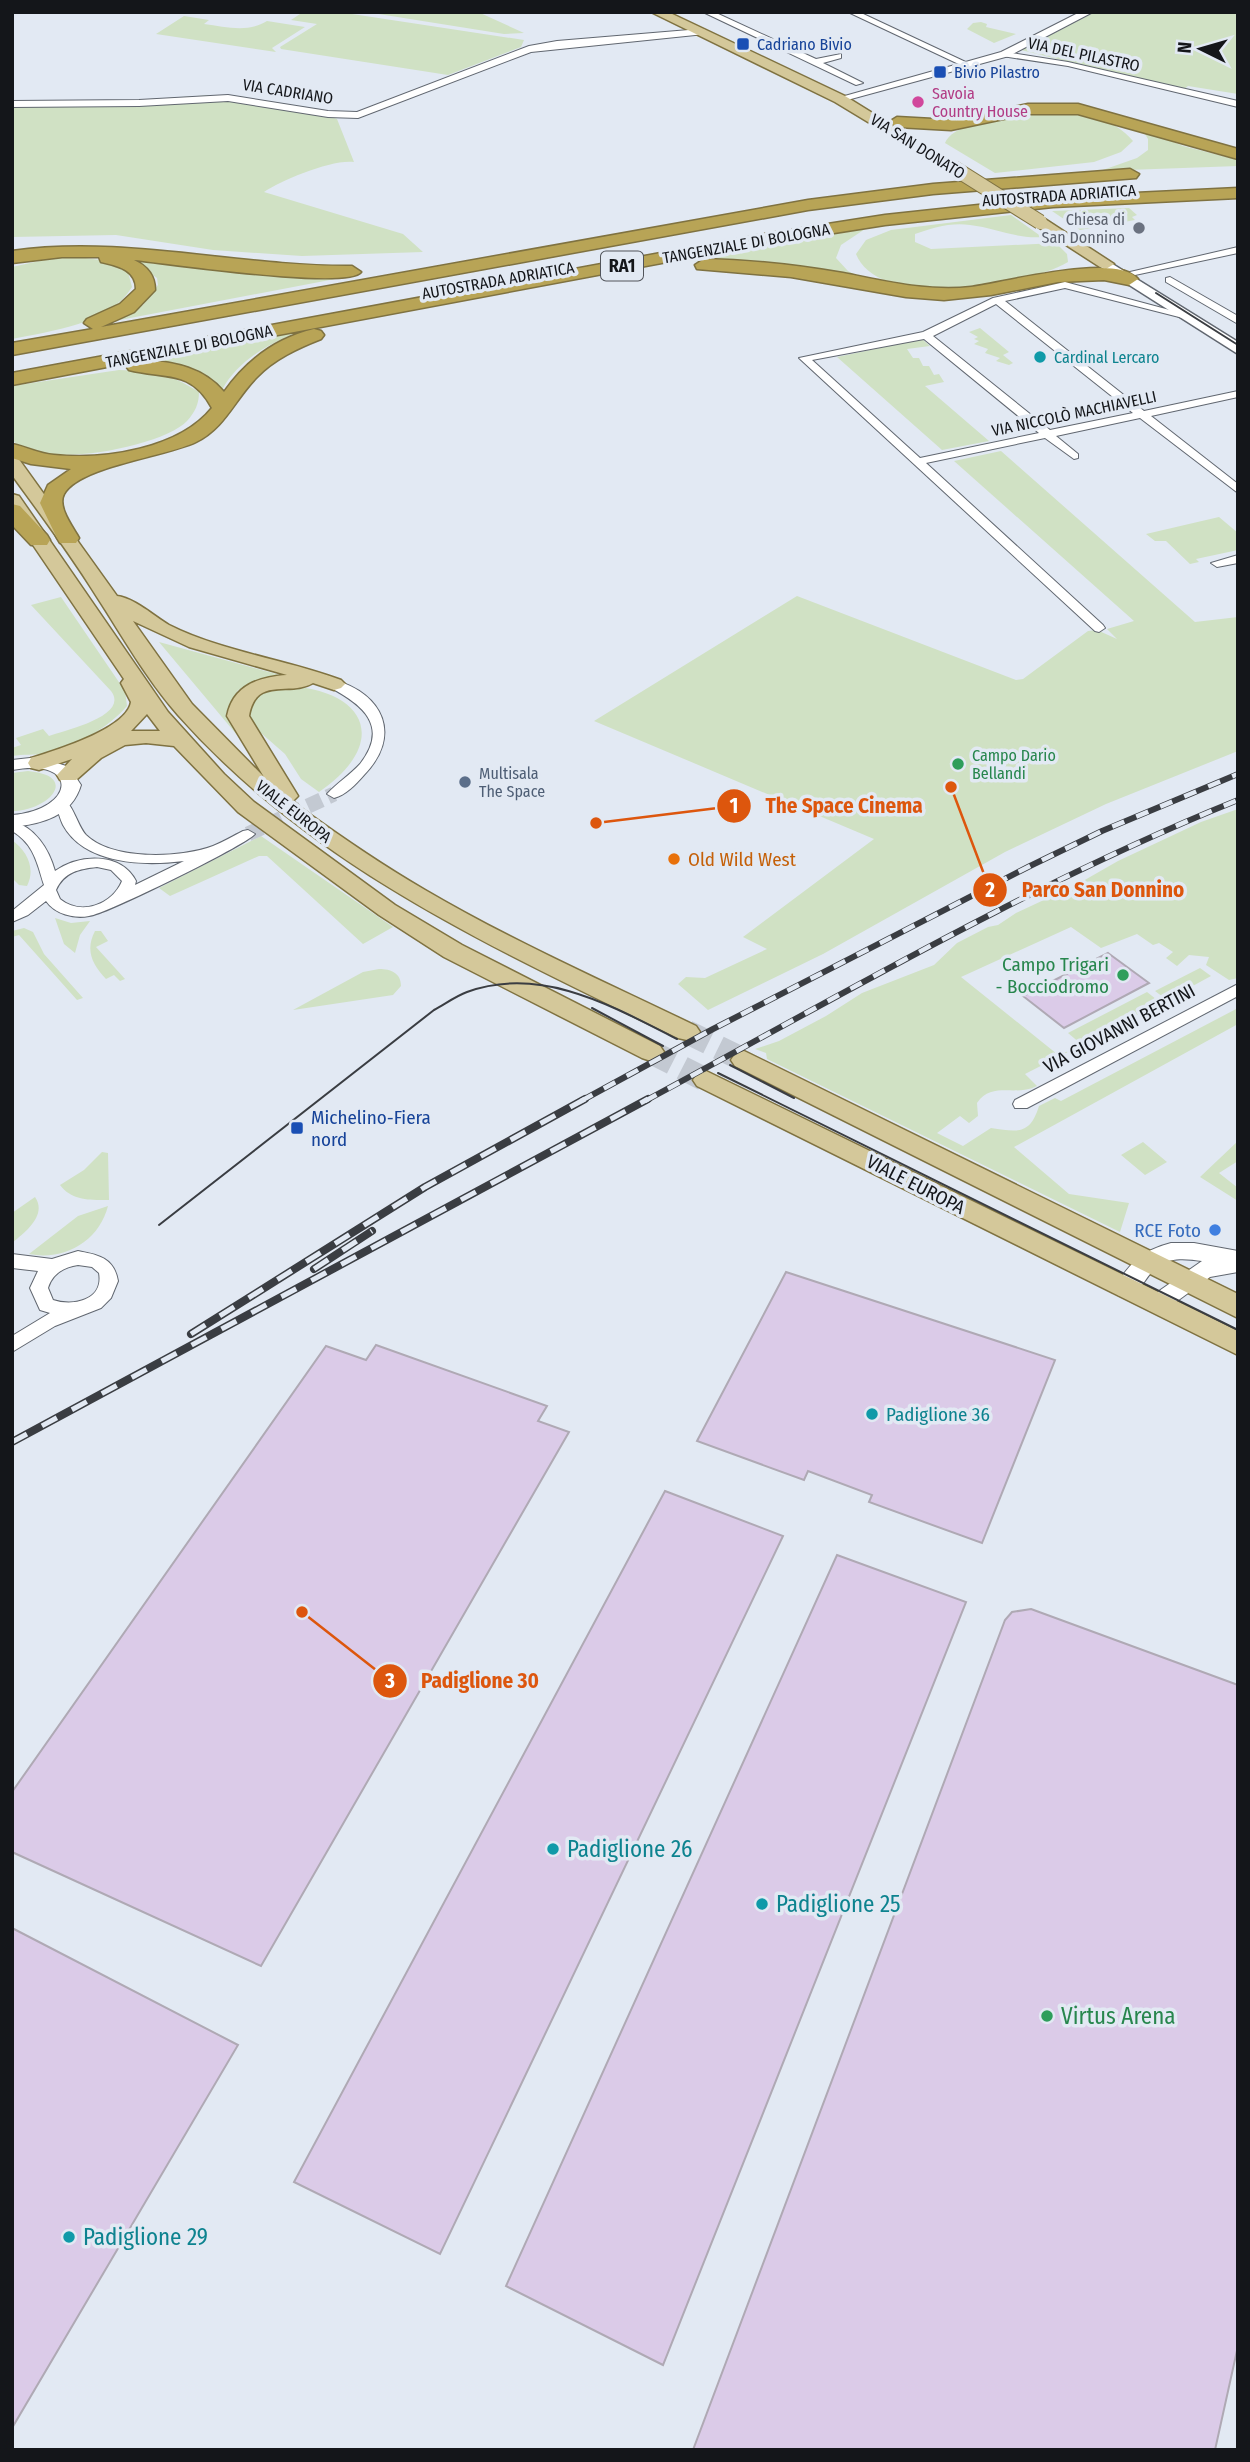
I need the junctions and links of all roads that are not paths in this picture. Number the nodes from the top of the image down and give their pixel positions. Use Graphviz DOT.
graph roads {
  1 [pos="657,12"];
  2 [pos="673,12"];
  3 [pos="707,12"];
  4 [pos="852,12"];
  5 [pos="1088,12"];
  6 [pos="702,29"];
  7 [pos="912,38"];
  8 [pos="890,44"];
  9 [pos="1005,54"];
  10 [pos="838,56"];
  11 [pos="815,62"];
  12 [pos="968,65"];
  13 [pos="859,83"];
  14 [pos="845,98"];
  15 [pos="12,104"];
  16 [pos="1238,104"];
  17 [pos="1117,118"];
  18 [pos="945,127"];
  19 [pos="905,131"];
  20 [pos="1141,145"];
  21 [pos="937,147"];
  22 [pos="1238,154"];
  23 [pos="1122,159"];
  24 [pos="961,168"];
  25 [pos="1153,173"];
  26 [pos="1234,173"];
  27 [pos="1238,186"];
  28 [pos="933,189"];
  29 [pos="1238,193"];
  30 [pos="1049,214"];
  31 [pos="859,241"];
  32 [pos="1078,246"];
  33 [pos="573,247"];
  34 [pos="1238,250"];
  35 [pos="12,257"];
  36 [pos="1106,258"];
  37 [pos="852,260"];
  38 [pos="12,262"];
  39 [pos="1071,272"];
  40 [pos="1131,273"];
  41 [pos="1170,280"];
  42 [pos="501,288"];
  43 [pos="896,289"];
  44 [pos="996,300"];
  45 [pos="1186,316"];
  46 [pos="1238,321"];
  47 [pos="926,335"];
  48 [pos="1238,336"];
  49 [pos="12,347"];
  50 [pos="1238,349"];
  51 [pos="12,358"];
  52 [pos="12,369"];
  53 [pos="12,380"];
  54 [pos="1238,394"];
  55 [pos="222,407"];
  56 [pos="1142,414"];
  57 [pos="1049,435"];
  58 [pos="12,450"];
  59 [pos="1074,456"];
  60 [pos="108,460"];
  61 [pos="12,462"];
  62 [pos="916,462"];
  63 [pos="1238,490"];
  64 [pos="12,500"];
  65 [pos="12,511"];
  66 [pos="68,538"];
  67 [pos="40,540"];
  68 [pos="1238,559"];
  69 [pos="1217,563"];
  70 [pos="102,589"];
  71 [pos="78,599"];
  72 [pos="1099,628"];
  73 [pos="334,684"];
  74 [pos="179,740"];
  75 [pos="38,763"];
  76 [pos="12,765"];
  77 [pos="68,775"];
  78 [pos="334,794"];
  79 [pos="63,804"];
  80 [pos="12,823"];
  81 [pos="314,827"];
  82 [pos="248,834"];
  83 [pos="85,842"];
  84 [pos="211,851"];
  85 [pos="109,864"];
  86 [pos="49,887"];
  87 [pos="123,897"];
  88 [pos="64,909"];
  89 [pos="18,915"];
  90 [pos="1238,989"];
  91 [pos="687,1032"];
  92 [pos="651,1052"];
  93 [pos="744,1060"];
  94 [pos="706,1080"];
  95 [pos="1021,1104"];
  96 [pos="12,1261"];
  97 [pos="1148,1261"];
  98 [pos="1238,1262"];
  99 [pos="54,1266"];
  100 [pos="12,1267"];
  101 [pos="1187,1281"];
  102 [pos="1126,1289"];
  103 [pos="40,1294"];
  104 [pos="1157,1304"];
  105 [pos="1238,1307"];
  106 [pos="76,1311"];
  107 [pos="19,1340"];
  108 [pos="1238,1344"];
  1 -- 6 [label="main road, VIA SAN DONATO"];
  2 -- 6 [label="main road, VIA SAN DONATO"];
  3 -- 11 [label="street"];
  4 -- 7 [label="street"];
  5 -- 9 [label="street, VIA DEL PILASTRO"];
  6 -- 14 [label="main road, VIA SAN DONATO"];
  6 -- 15 [label="street, VIA CADRIANO"];
  7 -- 8 [label="street"];
  7 -- 12 [label="street"];
  9 -- 12 [label="street, VIA DEL PILASTRO"];
  9 -- 16 [label="street, VIA DEL PILASTRO"];
  10 -- 11 [label="street"];
  11 -- 13 [label="street"];
  12 -- 14 [label="street, VIA DEL PILASTRO"];
  14 -- 19 [label="main road, VIA SAN DONATO"];
  17 -- 18 [label="highway"];
  17 -- 20 [label="highway"];
  17 -- 22 [label="highway"];
  18 -- 19 [label="highway"];
  18 -- 21 [label="highway"];
  19 -- 21 [label="main road, VIA SAN DONATO"];
  19 -- 24 [label="main road, VIA SAN DONATO"];
  21 -- 24 [label="main road, VIA SAN DONATO"];
  23 -- 28 [label="highway"];
  24 -- 30 [label="main road, VIA SAN DONATO, bridge"];
  25 -- 28 [label="highway, TANGENZIALE DI BOLOGNA / RA1"];
  26 -- 51 [label="highway, AUTOSTRADA ADRIATICA"];
  27 -- 52 [label="highway, AUTOSTRADA ADRIATICA"];
  28 -- 33 [label="highway, TANGENZIALE DI BOLOGNA / RA1"];
  29 -- 30 [label="highway, TANGENZIALE DI BOLOGNA / RA1"];
  30 -- 31 [label="highway"];
  30 -- 32 [label="main road, VIA SAN DONATO"];
  30 -- 36 [label="main road, VIA SAN DONATO"];
  30 -- 42 [label="highway, TANGENZIALE DI BOLOGNA / RA1"];
  32 -- 36 [label="main road, VIA SAN DONATO"];
  32 -- 39 [label="highway"];
  33 -- 35 [label="highway"];
  33 -- 49 [label="highway, TANGENZIALE DI BOLOGNA / RA1"];
  34 -- 40 [label="street"];
  36 -- 39 [label="highway"];
  36 -- 40 [label="highway"];
  37 -- 43 [label="highway"];
  38 -- 49 [label="highway"];
  39 -- 40 [label="highway"];
  39 -- 43 [label="highway"];
  40 -- 45 [label="main road"];
  40 -- 48 [label="main road"];
  41 -- 46 [label="street"];
  42 -- 43 [label="highway"];
  42 -- 53 [label="highway, TANGENZIALE DI BOLOGNA / RA1"];
  42 -- 55 [label="highway"];
  44 -- 45 [label="street"];
  44 -- 47 [label="street"];
  44 -- 56 [label="street"];
  45 -- 50 [label="main road"];
  47 -- 57 [label="street"];
  47 -- 62 [label="street"];
  53 -- 55 [label="highway"];
  54 -- 56 [label="street, VIA NICCOLÒ MACHIAVELLI"];
  55 -- 60 [label="highway"];
  56 -- 57 [label="street, VIA NICCOLÒ MACHIAVELLI"];
  56 -- 63 [label="street"];
  57 -- 59 [label="street"];
  57 -- 62 [label="street, VIA NICCOLÒ MACHIAVELLI"];
  58 -- 60 [label="highway"];
  60 -- 66 [label="highway"];
  61 -- 66 [label="main road, VIALE EUROPA"];
  62 -- 72 [label="street"];
  64 -- 67 [label="main road, VIALE EUROPA"];
  65 -- 67 [label="highway"];
  66 -- 70 [label="main road, VIALE EUROPA"];
  67 -- 71 [label="main road, VIALE EUROPA"];
  68 -- 69 [label="street"];
  70 -- 73 [label="main road"];
  70 -- 81 [label="main road, VIALE EUROPA"];
  71 -- 74 [label="main road, VIALE EUROPA"];
  71 -- 75 [label="main road"];
  73 -- 78 [label="street"];
  73 -- 81 [label="main road"];
  74 -- 77 [label="main road"];
  74 -- 92 [label="main road, VIALE EUROPA"];
  75 -- 76 [label="street"];
  75 -- 77 [label="street"];
  77 -- 79 [label="street"];
  79 -- 80 [label="street"];
  79 -- 83 [label="street"];
  80 -- 86 [label="street"];
  81 -- 91 [label="main road, VIALE EUROPA"];
  82 -- 84 [label="street"];
  83 -- 84 [label="street"];
  83 -- 85 [label="street"];
  84 -- 87 [label="street"];
  85 -- 86 [label="street"];
  85 -- 87 [label="street"];
  86 -- 88 [label="street"];
  86 -- 89 [label="street"];
  87 -- 88 [label="street"];
  88 -- 89 [label="street"];
  90 -- 95 [label="street, VIA GIOVANNI BERTINI"];
  93 -- 97 [label="main road, VIALE EUROPA"];
  94 -- 102 [label="main road, VIALE EUROPA"];
  96 -- 99 [label="street"];
  97 -- 98 [label="street"];
  97 -- 101 [label="main road, VIALE EUROPA"];
  97 -- 102 [label="street"];
  98 -- 101 [label="street"];
  99 -- 103 [label="street"];
  99 -- 106 [label="street"];
  100 -- 103 [label="street"];
  101 -- 104 [label="street"];
  101 -- 105 [label="main road, VIALE EUROPA"];
  102 -- 104 [label="main road, VIALE EUROPA"];
  103 -- 106 [label="street"];
  103 -- 107 [label="street"];
  104 -- 108 [label="main road, VIALE EUROPA"];
  106 -- 107 [label="street"];
}
